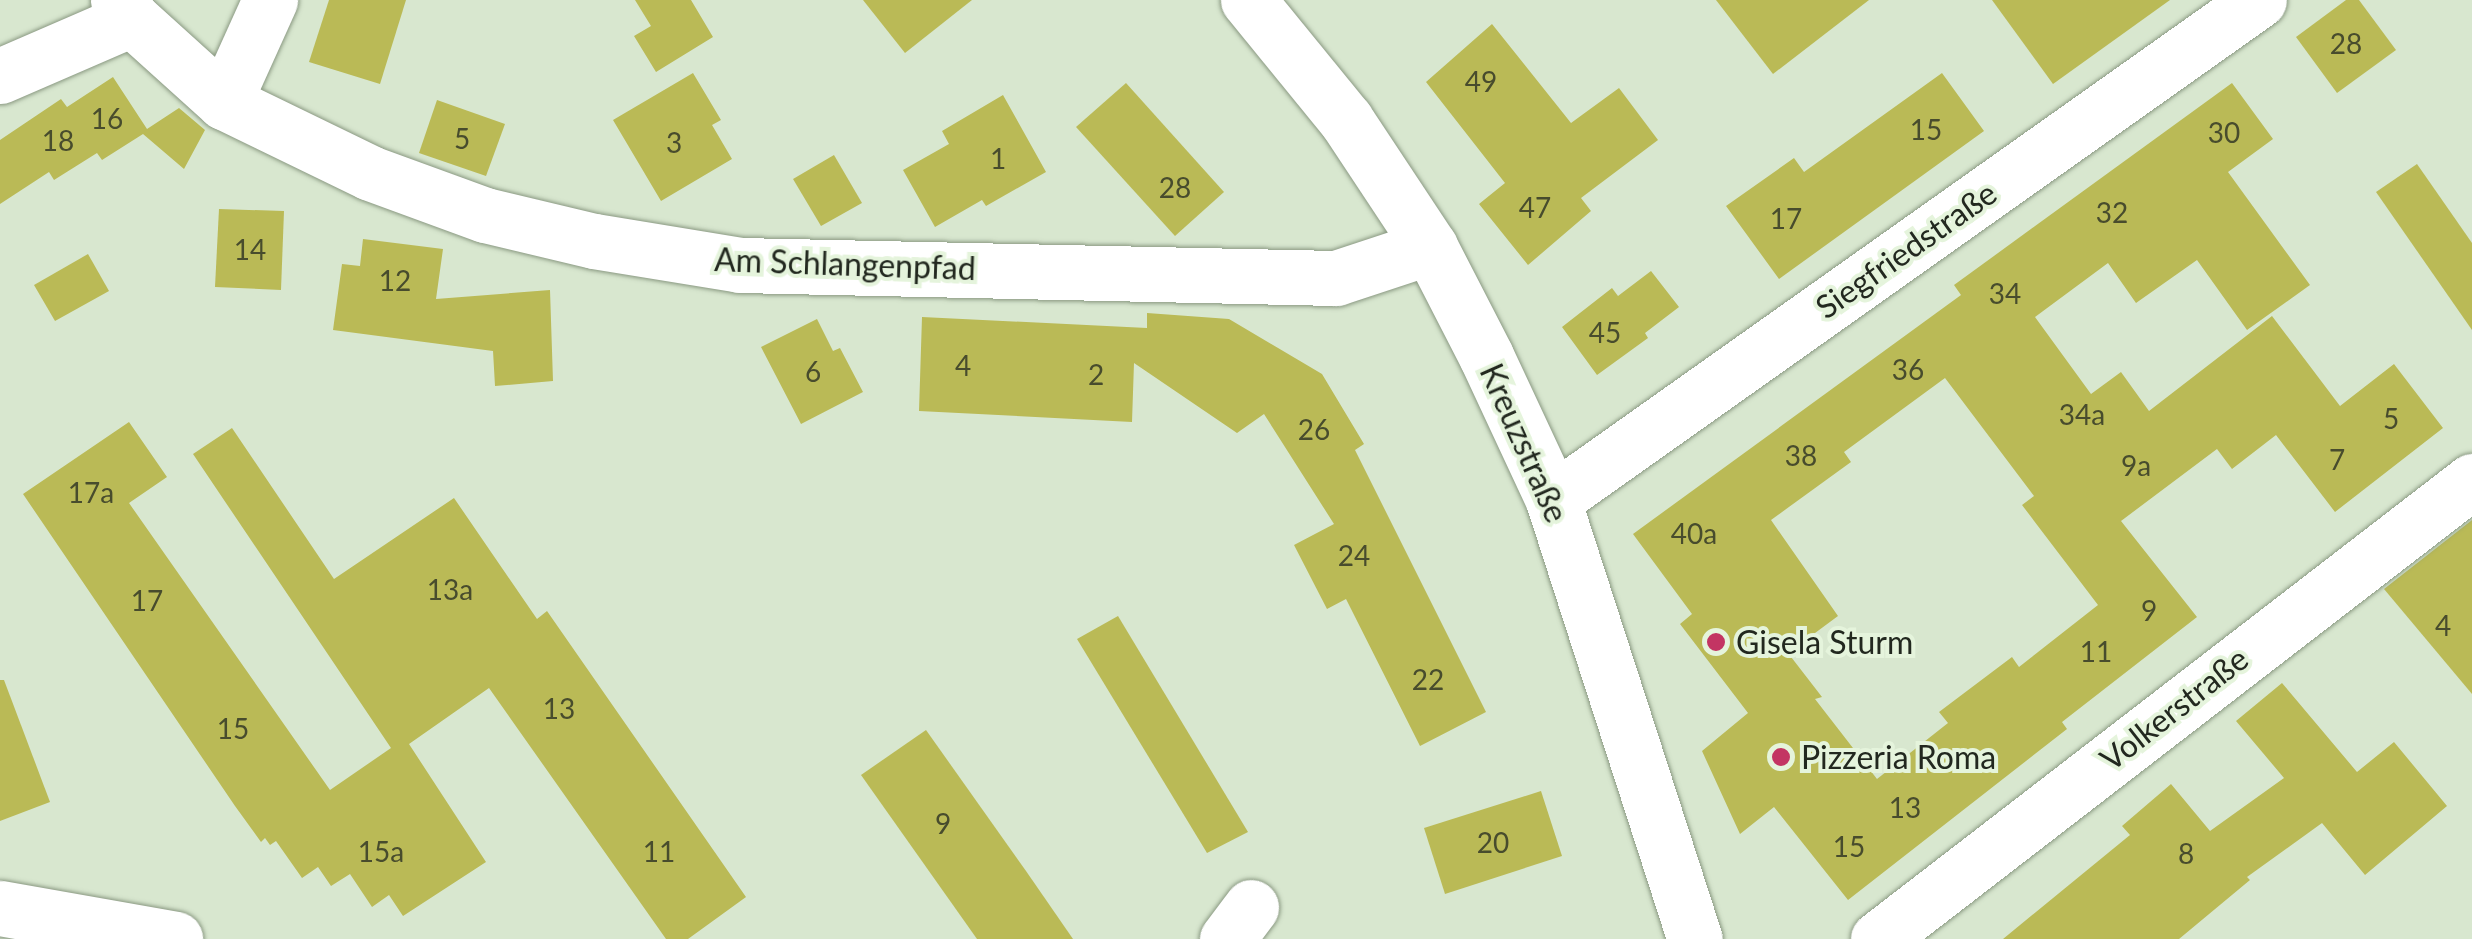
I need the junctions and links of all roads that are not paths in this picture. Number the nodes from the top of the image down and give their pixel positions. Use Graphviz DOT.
graph roads {
  1 [pos="270,0"];
  2 [pos="1248,0"];
  3 [pos="2259,0"];
  4 [pos="125,10"];
  5 [pos="0,76"];
  6 [pos="224,102"];
  7 [pos="1430,248"];
  8 [pos="2472,481"];
  9 [pos="1554,500"];
  10 [pos="0,908"];
  11 [pos="175,939"];
  12 [pos="1695,939"];
  13 [pos="1878,939"];
  1 -- 6 [label="street"];
  2 -- 7 [label="street, Kreuzstraße"];
  3 -- 9 [label="street, Siegfriedstraße"];
  4 -- 5 [label="street"];
  4 -- 6 [label="street, Am Schlangenpfad"];
  6 -- 7 [label="street, Am Schlangenpfad"];
  7 -- 9 [label="street, Kreuzstraße"];
  8 -- 13 [label="street, Volkerstraße"];
  9 -- 12 [label="street, Kreuzstraße"];
  10 -- 11 [label="street"];
}
